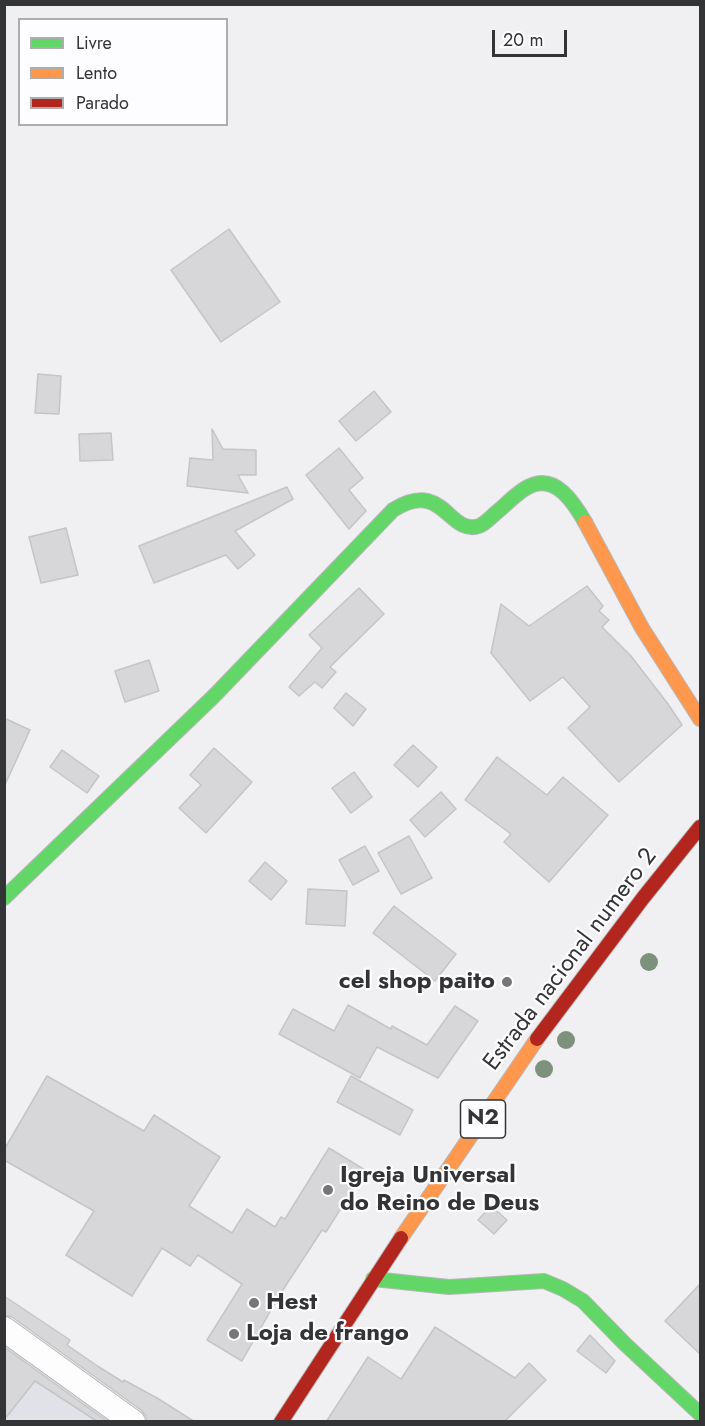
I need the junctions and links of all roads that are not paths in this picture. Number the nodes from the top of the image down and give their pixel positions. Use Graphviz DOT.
graph roads {
  1 [pos="700,719"];
  2 [pos="700,827"];
  3 [pos="4,898"];
  4 [pos="374,1279"];
  5 [pos="4,1329"];
  6 [pos="700,1414"];
  7 [pos="133,1422"];
  8 [pos="281,1422"];
  1 -- 3 [label="street"];
  2 -- 4 [label="street, Estrada nacional numero 2 / N2"];
  4 -- 6 [label="street"];
  4 -- 8 [label="street, Estrada nacional numero 2 / N2"];
  5 -- 7 [label="street"];
}
